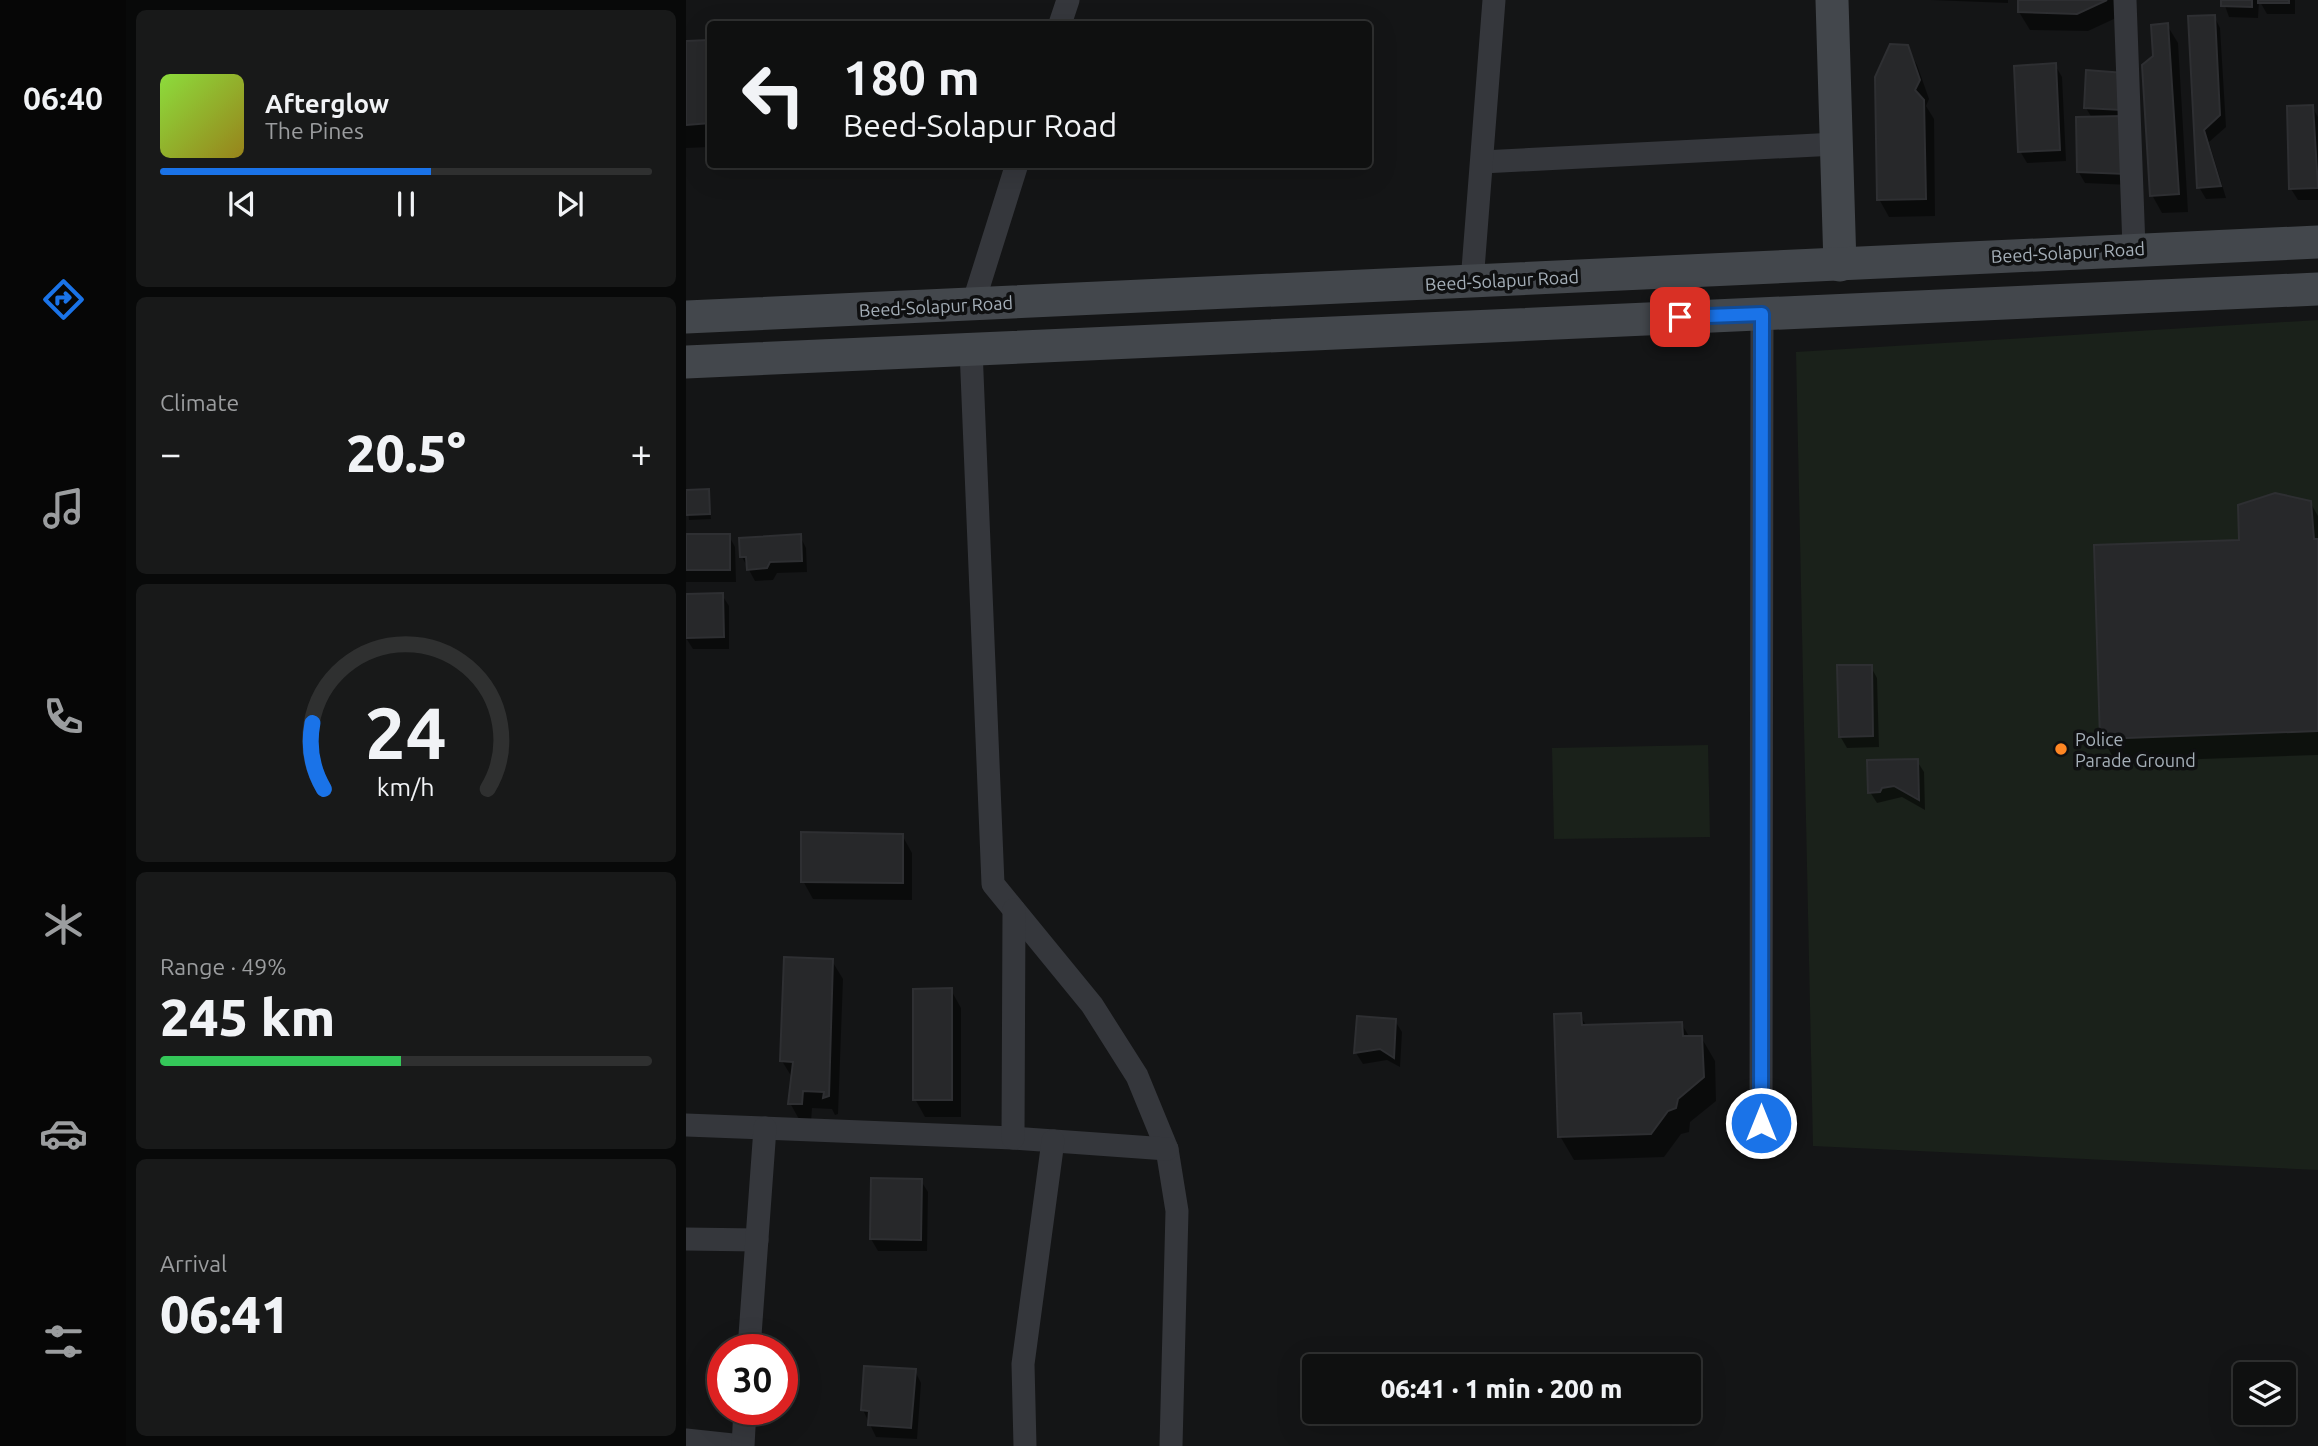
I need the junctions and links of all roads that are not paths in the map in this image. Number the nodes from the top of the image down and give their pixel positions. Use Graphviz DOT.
graph roads {
  1 [pos="1068,0"];
  2 [pos="1494,0"];
  3 [pos="1832,0"];
  4 [pos="2125,0"];
  5 [pos="1061,21"];
  6 [pos="1836,144"];
  7 [pos="1482,162"];
  8 [pos="1016,168"];
  9 [pos="2318,242"];
  10 [pos="2134,248"];
  11 [pos="1840,265"];
  12 [pos="1472,282"];
  13 [pos="2318,289"];
  14 [pos="973,304"];
  15 [pos="1762,314"];
  16 [pos="686,317"];
  17 [pos="971,349"];
  18 [pos="686,362"];
  19 [pos="1014,910"];
  20 [pos="1761,1123"];
  21 [pos="686,1125"];
  22 [pos="765,1128"];
  23 [pos="1013,1138"];
  24 [pos="1053,1141"];
  25 [pos="1167,1149"];
  26 [pos="686,1239"];
  27 [pos="757,1240"];
  28 [pos="750,1334"];
  29 [pos="744,1425"];
  30 [pos="686,1440"];
  31 [pos="743,1446"];
  32 [pos="1025,1446"];
  33 [pos="1171,1446"];
  1 -- 5 [label="street"];
  2 -- 7 [label="street"];
  3 -- 6 [label="main road"];
  4 -- 10 [label="street"];
  6 -- 7 [label="street"];
  6 -- 11 [label="main road"];
  7 -- 12 [label="street"];
  8 -- 14 [label="street"];
  9 -- 10 [label="main road, Beed-Solapur Road"];
  10 -- 11 [label="main road, Beed-Solapur Road"];
  11 -- 12 [label="main road, Beed-Solapur Road"];
  12 -- 14 [label="main road, Beed-Solapur Road"];
  13 -- 15 [label="main road"];
  14 -- 16 [label="main road, Beed-Solapur Road"];
  15 -- 17 [label="main road"];
  15 -- 20 [label="street"];
  17 -- 18 [label="main road"];
  17 -- 19 [label="street"];
  19 -- 23 [label="street"];
  19 -- 25 [label="street"];
  21 -- 22 [label="street"];
  22 -- 23 [label="street"];
  22 -- 27 [label="street"];
  23 -- 24 [label="street"];
  24 -- 25 [label="street"];
  24 -- 32 [label="street"];
  25 -- 33 [label="street"];
  26 -- 27 [label="street"];
  27 -- 28 [label="street"];
  29 -- 31 [label="street"];
  30 -- 31 [label="street"];
}
